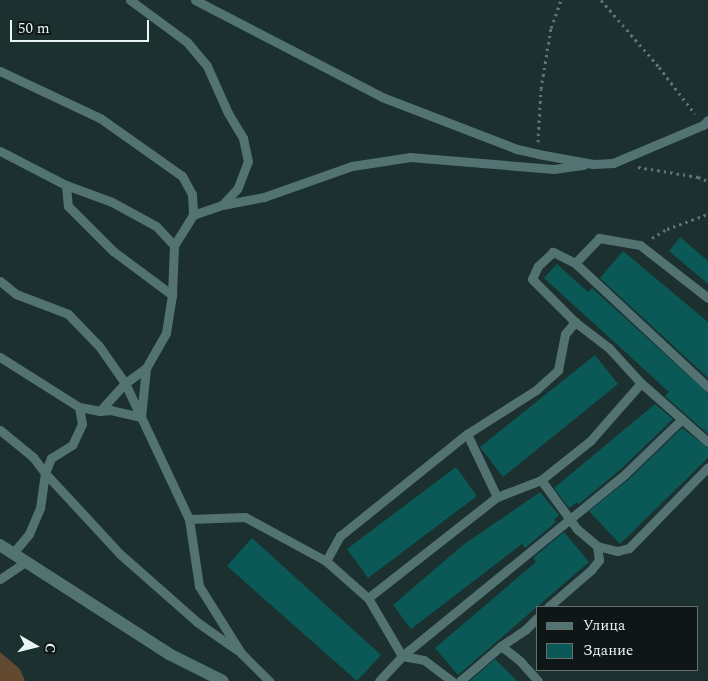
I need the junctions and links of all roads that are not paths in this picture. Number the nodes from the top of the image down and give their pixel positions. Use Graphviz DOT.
graph roads {
  1 [pos="130,0"];
  2 [pos="195,0"];
  3 [pos="0,71"];
  4 [pos="706,123"];
  5 [pos="0,151"];
  6 [pos="593,164"];
  7 [pos="66,185"];
  8 [pos="222,204"];
  9 [pos="193,214"];
  10 [pos="174,246"];
  11 [pos="575,263"];
  12 [pos="0,281"];
  13 [pos="172,295"];
  14 [pos="708,298"];
  15 [pos="576,322"];
  16 [pos="0,357"];
  17 [pos="146,368"];
  18 [pos="125,383"];
  19 [pos="641,383"];
  20 [pos="708,387"];
  21 [pos="79,407"];
  22 [pos="100,411"];
  23 [pos="141,418"];
  24 [pos="682,419"];
  25 [pos="0,430"];
  26 [pos="467,434"];
  27 [pos="708,442"];
  28 [pos="708,467"];
  29 [pos="45,474"];
  30 [pos="542,480"];
  31 [pos="497,497"];
  32 [pos="189,518"];
  33 [pos="570,520"];
  34 [pos="0,545"];
  35 [pos="597,546"];
  36 [pos="14,553"];
  37 [pos="27,561"];
  38 [pos="326,561"];
  39 [pos="0,579"];
  40 [pos="368,598"];
  41 [pos="549,606"];
  42 [pos="536,619"];
  43 [pos="501,646"];
  44 [pos="241,653"];
  45 [pos="402,656"];
  46 [pos="223,681"];
  47 [pos="269,681"];
  48 [pos="379,681"];
  49 [pos="452,681"];
  50 [pos="460,681"];
  51 [pos="538,681"];
  1 -- 8 [label="lane"];
  2 -- 6 [label="lane"];
  3 -- 9 [label="lane"];
  4 -- 6 [label="lane"];
  5 -- 7 [label="lane"];
  6 -- 8 [label="lane"];
  7 -- 10 [label="lane"];
  7 -- 13 [label="lane"];
  8 -- 9 [label="lane"];
  9 -- 10 [label="lane"];
  10 -- 13 [label="lane"];
  11 -- 14 [label="lane"];
  11 -- 15 [label="lane"];
  11 -- 20 [label="lane"];
  12 -- 18 [label="lane"];
  13 -- 17 [label="lane"];
  15 -- 19 [label="lane"];
  15 -- 26 [label="lane"];
  16 -- 21 [label="lane"];
  17 -- 18 [label="lane"];
  17 -- 23 [label="lane"];
  18 -- 22 [label="lane"];
  18 -- 23 [label="lane"];
  19 -- 24 [label="lane"];
  19 -- 30 [label="lane"];
  21 -- 22 [label="lane"];
  21 -- 29 [label="lane"];
  22 -- 23 [label="lane"];
  23 -- 32 [label="lane"];
  24 -- 27 [label="lane"];
  24 -- 33 [label="lane"];
  25 -- 29 [label="lane"];
  26 -- 31 [label="lane"];
  26 -- 38 [label="lane"];
  28 -- 35 [label="lane"];
  29 -- 36 [label="lane"];
  29 -- 44 [label="lane"];
  30 -- 31 [label="lane"];
  30 -- 33 [label="lane"];
  31 -- 40 [label="lane"];
  32 -- 38 [label="lane"];
  32 -- 44 [label="lane"];
  33 -- 35 [label="lane"];
  33 -- 45 [label="lane"];
  34 -- 36 [label="street"];
  35 -- 41 [label="lane"];
  36 -- 37 [label="street"];
  37 -- 39 [label="lane"];
  37 -- 46 [label="street"];
  38 -- 40 [label="lane"];
  40 -- 45 [label="lane"];
  42 -- 43 [label="lane"];
  43 -- 50 [label="lane"];
  43 -- 51 [label="lane"];
  44 -- 47 [label="lane"];
  45 -- 48 [label="lane"];
  45 -- 49 [label="lane"];
}
